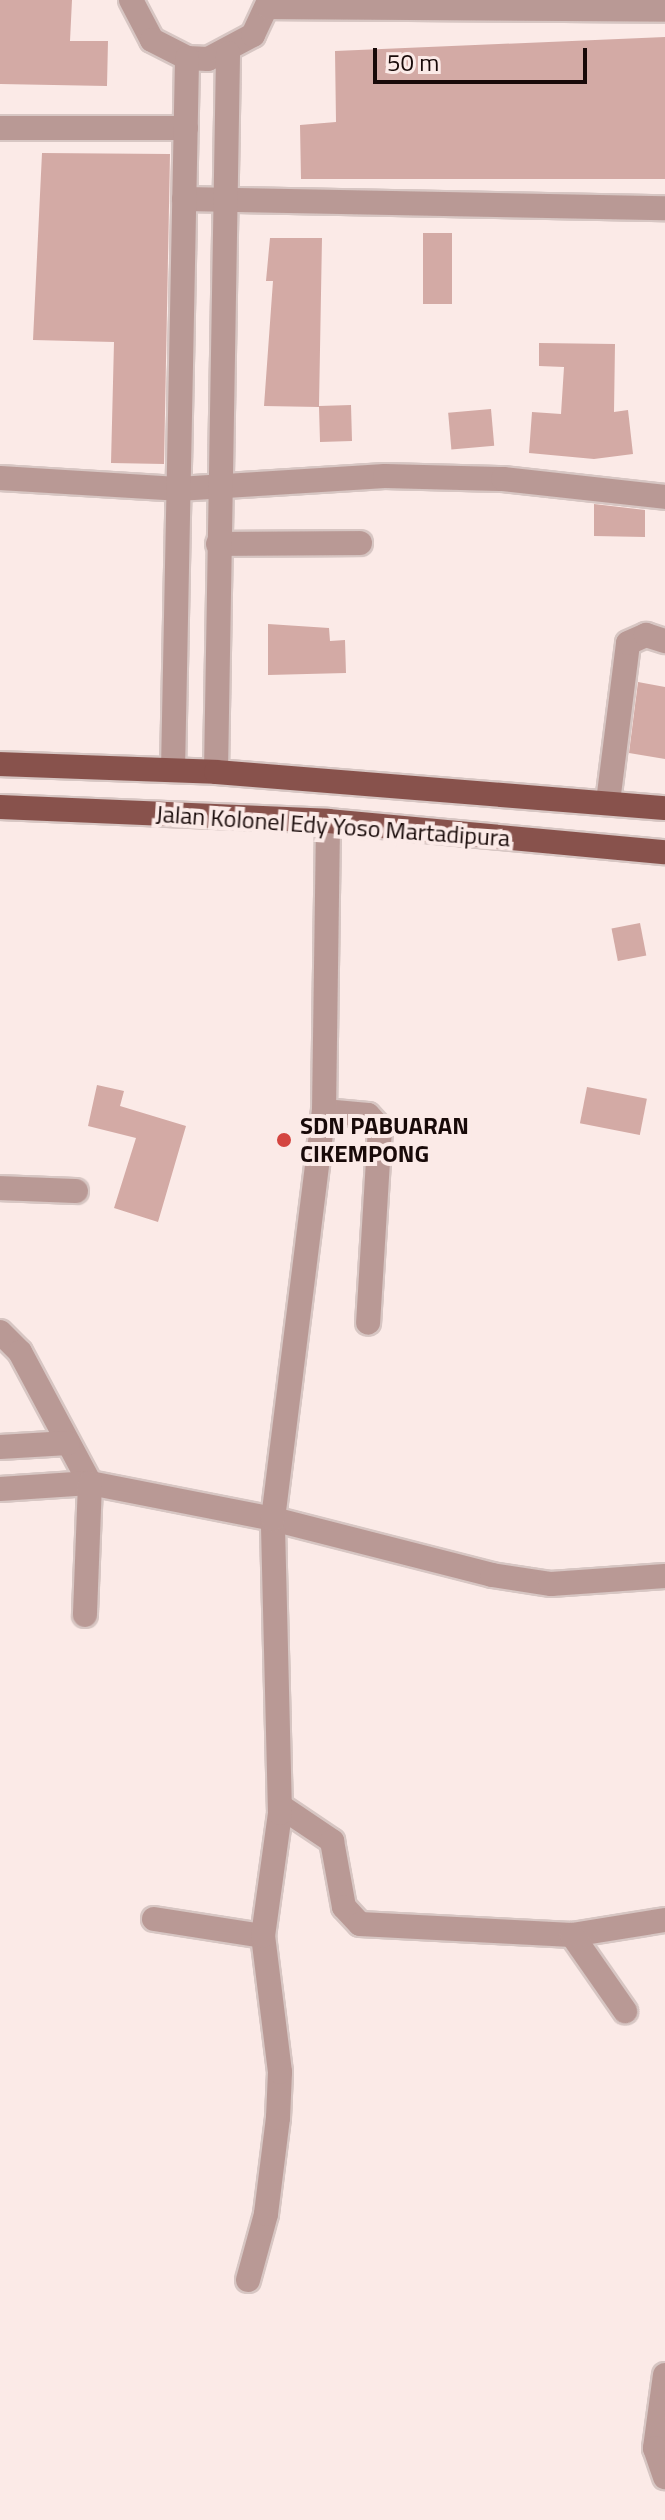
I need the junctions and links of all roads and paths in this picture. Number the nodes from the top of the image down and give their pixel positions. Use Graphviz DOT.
graph roads {
  1 [pos="131,0"];
  2 [pos="269,3"];
  3 [pos="665,10"];
  4 [pos="228,53"];
  5 [pos="187,58"];
  6 [pos="0,128"];
  7 [pos="186,128"];
  8 [pos="184,199"];
  9 [pos="226,202"];
  10 [pos="665,208"];
  11 [pos="0,478"];
  12 [pos="218,488"];
  13 [pos="178,489"];
  14 [pos="665,497"];
  15 [pos="360,543"];
  16 [pos="218,544"];
  17 [pos="665,641"];
  18 [pos="0,764"];
  19 [pos="173,770"];
  20 [pos="216,772"];
  21 [pos="608,802"];
  22 [pos="0,807"];
  23 [pos="665,808"];
  24 [pos="173,813"];
  25 [pos="216,814"];
  26 [pos="328,821"];
  27 [pos="665,852"];
  28 [pos="324,1111"];
  29 [pos="0,1188"];
  30 [pos="76,1191"];
  31 [pos="368,1323"];
  32 [pos="0,1332"];
  33 [pos="68,1443"];
  34 [pos="0,1447"];
  35 [pos="90,1483"];
  36 [pos="0,1489"];
  37 [pos="273,1519"];
  38 [pos="665,1576"];
  39 [pos="85,1615"];
  40 [pos="280,1806"];
  41 [pos="154,1919"];
  42 [pos="665,1920"];
  43 [pos="572,1935"];
  44 [pos="263,1936"];
  45 [pos="625,2011"];
  46 [pos="248,2280"];
  47 [pos="665,2375"];
  48 [pos="665,2477"];
  1 -- 5 [label="street"];
  2 -- 3 [label="street"];
  2 -- 4 [label="street"];
  4 -- 5 [label="street"];
  4 -- 9 [label="street"];
  5 -- 7 [label="street"];
  6 -- 7 [label="street"];
  7 -- 8 [label="street"];
  8 -- 9 [label="street"];
  8 -- 13 [label="street"];
  9 -- 10 [label="street"];
  9 -- 12 [label="street"];
  11 -- 13 [label="street"];
  12 -- 13 [label="street"];
  12 -- 14 [label="street"];
  12 -- 16 [label="street"];
  13 -- 19 [label="street"];
  15 -- 16 [label="street"];
  16 -- 20 [label="street"];
  17 -- 21 [label="street"];
  18 -- 19 [label="main road, Jalan Kolonel Edy Yoso Martadipura"];
  19 -- 20 [label="main road, Jalan Kolonel Edy Yoso Martadipura"];
  19 -- 24 [label="main road"];
  20 -- 21 [label="main road, Jalan Kolonel Edy Yoso Martadipura"];
  20 -- 25 [label="main road"];
  21 -- 23 [label="main road, Jalan Kolonel Edy Yoso Martadipura"];
  22 -- 24 [label="main road, Jalan Kolonel Edy Yoso Martadipura"];
  24 -- 25 [label="main road, Jalan Kolonel Edy Yoso Martadipura"];
  25 -- 26 [label="main road, Jalan Kolonel Edy Yoso Martadipura"];
  26 -- 27 [label="main road, Jalan Kolonel Edy Yoso Martadipura"];
  26 -- 28 [label="street"];
  28 -- 31 [label="street"];
  28 -- 37 [label="street"];
  29 -- 30 [label="street"];
  32 -- 33 [label="street"];
  33 -- 34 [label="street"];
  33 -- 35 [label="street"];
  35 -- 36 [label="street"];
  35 -- 37 [label="street"];
  35 -- 39 [label="street"];
  37 -- 38 [label="street"];
  37 -- 40 [label="street"];
  40 -- 43 [label="street"];
  40 -- 44 [label="street"];
  41 -- 44 [label="street"];
  42 -- 43 [label="street"];
  43 -- 45 [label="street"];
  44 -- 46 [label="street"];
  47 -- 48 [label="street"];
}
